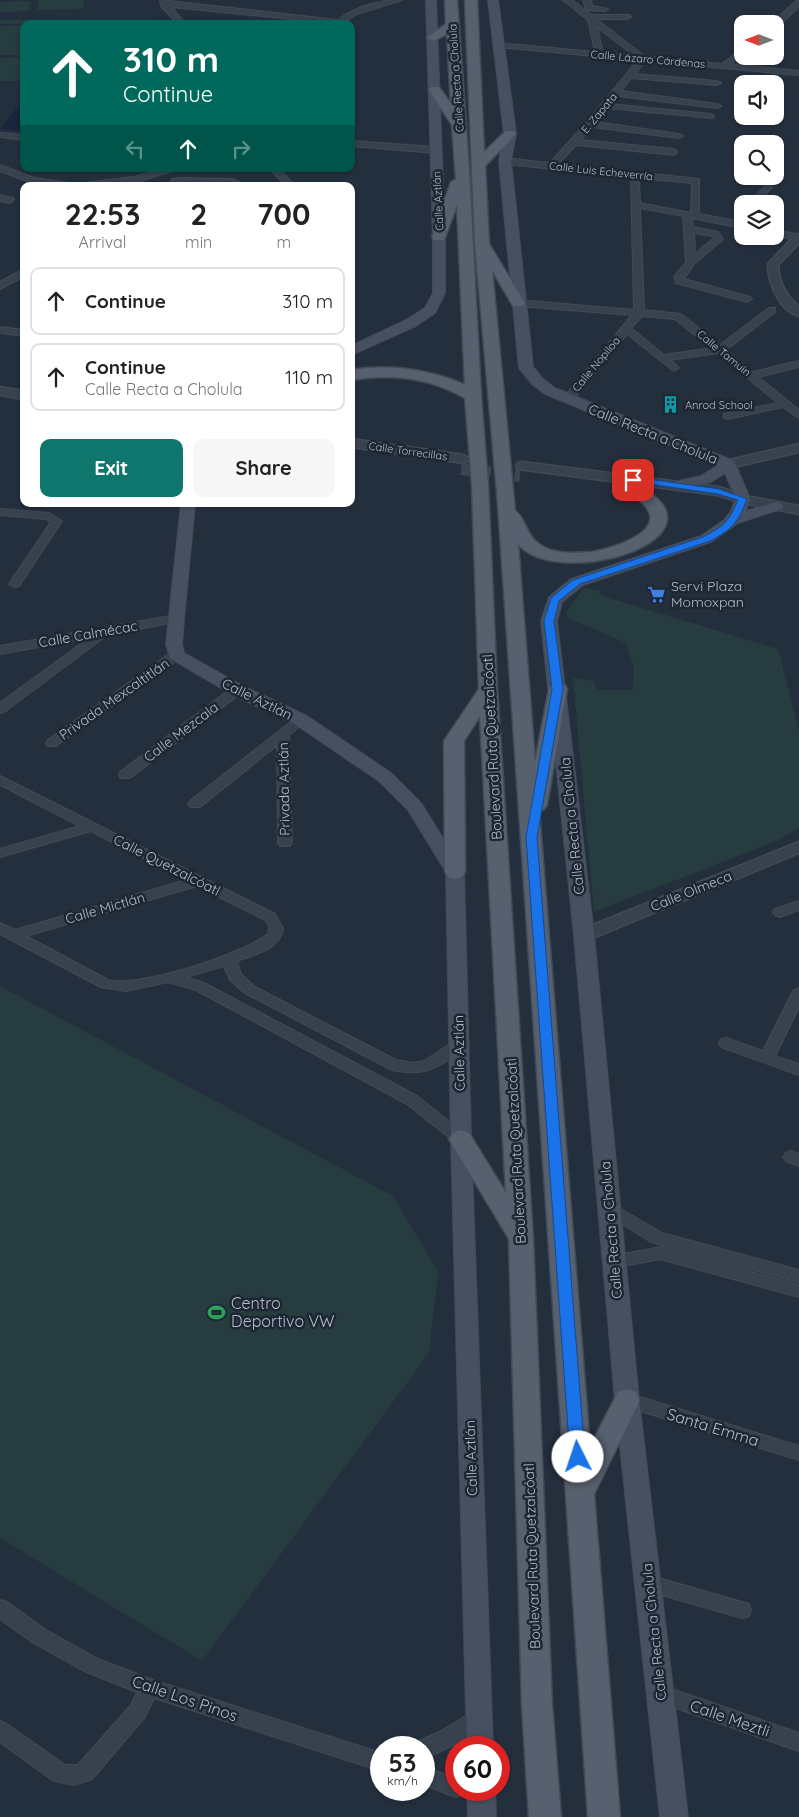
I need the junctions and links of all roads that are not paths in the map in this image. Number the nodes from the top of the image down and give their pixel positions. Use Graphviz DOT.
graph roads {
  1 [pos="398,0"];
  2 [pos="431,0"];
  3 [pos="451,0"];
  4 [pos="471,0"];
  5 [pos="493,0"];
  6 [pos="567,0"];
  7 [pos="163,2"];
  8 [pos="799,3"];
  9 [pos="588,4"];
  10 [pos="784,16"];
  11 [pos="591,18"];
  12 [pos="179,20"];
  13 [pos="312,20"];
  14 [pos="342,20"];
  15 [pos="452,26"];
  16 [pos="433,38"];
  17 [pos="497,45"];
  18 [pos="600,55"];
  19 [pos="643,59"];
  20 [pos="734,59"];
  21 [pos="670,69"];
  22 [pos="724,70"];
  23 [pos="797,71"];
  24 [pos="630,76"];
  25 [pos="659,82"];
  26 [pos="435,90"];
  27 [pos="616,93"];
  28 [pos="606,106"];
  29 [pos="717,106"];
  30 [pos="710,116"];
  31 [pos="590,124"];
  32 [pos="458,125"];
  33 [pos="510,134"];
  34 [pos="0,135"];
  35 [pos="679,136"];
  36 [pos="20,138"];
  37 [pos="575,142"];
  38 [pos="355,143"];
  39 [pos="435,150"];
  40 [pos="674,152"];
  41 [pos="505,161"];
  42 [pos="479,165"];
  43 [pos="552,166"];
  44 [pos="0,168"];
  45 [pos="462,170"];
  46 [pos="165,172"];
  47 [pos="277,172"];
  48 [pos="635,174"];
  49 [pos="47,182"];
  50 [pos="135,182"];
  51 [pos="287,182"];
  52 [pos="768,187"];
  53 [pos="760,195"];
  54 [pos="0,198"];
  55 [pos="10,200"];
  56 [pos="637,205"];
  57 [pos="691,214"];
  58 [pos="734,220"];
  59 [pos="689,228"];
  60 [pos="784,234"];
  61 [pos="439,237"];
  62 [pos="799,238"];
  63 [pos="482,243"];
  64 [pos="690,262"];
  65 [pos="20,274"];
  66 [pos="2,282"];
  67 [pos="747,299"];
  68 [pos="518,303"];
  69 [pos="772,310"];
  70 [pos="639,312"];
  71 [pos="799,313"];
  72 [pos="626,328"];
  73 [pos="1,330"];
  74 [pos="20,332"];
  75 [pos="355,349"];
  76 [pos="720,350"];
  77 [pos="661,358"];
  78 [pos="799,364"];
  79 [pos="674,368"];
  80 [pos="355,375"];
  81 [pos="752,375"];
  82 [pos="0,392"];
  83 [pos="20,394"];
  84 [pos="473,396"];
  85 [pos="567,400"];
  86 [pos="0,403"];
  87 [pos="785,404"];
  88 [pos="20,406"];
  89 [pos="799,415"];
  90 [pos="728,416"];
  91 [pos="355,444"];
  92 [pos="799,448"];
  93 [pos="355,452"];
  94 [pos="729,464"];
  95 [pos="480,485"];
  96 [pos="679,485"];
  97 [pos="627,486"];
  98 [pos="743,499"];
  99 [pos="506,504"];
  100 [pos="776,506"];
  101 [pos="188,507"];
  102 [pos="799,510"];
  103 [pos="0,512"];
  104 [pos="735,519"];
  105 [pos="15,584"];
  106 [pos="176,619"];
  107 [pos="106,631"];
  108 [pos="0,650"];
  109 [pos="176,655"];
  110 [pos="488,689"];
  111 [pos="558,689"];
  112 [pos="237,690"];
  113 [pos="0,709"];
  114 [pos="301,720"];
  115 [pos="283,735"];
  116 [pos="52,743"];
  117 [pos="125,775"];
  118 [pos="0,780"];
  119 [pos="195,804"];
  120 [pos="92,827"];
  121 [pos="531,837"];
  122 [pos="285,843"];
  123 [pos="799,847"];
  124 [pos="0,853"];
  125 [pos="455,872"];
  126 [pos="198,881"];
  127 [pos="799,905"];
  128 [pos="780,912"];
  129 [pos="6,932"];
  130 [pos="584,935"];
  131 [pos="230,958"];
  132 [pos="170,978"];
  133 [pos="799,993"];
  134 [pos="257,995"];
  135 [pos="240,1009"];
  136 [pos="726,1043"];
  137 [pos="460,1045"];
  138 [pos="767,1057"];
  139 [pos="799,1070"];
  140 [pos="461,1139"];
  141 [pos="609,1208"];
  142 [pos="521,1239"];
  143 [pos="614,1262"];
  144 [pos="799,1276"];
  145 [pos="799,1291"];
  146 [pos="628,1400"];
  147 [pos="799,1453"];
  148 [pos="580,1495"];
  149 [pos="648,1583"];
  150 [pos="0,1608"];
  151 [pos="742,1610"];
  152 [pos="149,1688"];
  153 [pos="660,1694"];
  154 [pos="479,1717"];
  155 [pos="0,1730"];
  156 [pos="480,1736"];
  157 [pos="799,1742"];
  158 [pos="435,1744"];
  159 [pos="370,1758"];
  160 [pos="545,1817"];
  161 [pos="604,1817"];
  162 [pos="674,1817"];
  1 -- 14 [label="street"];
  2 -- 16 [label="main road, Calle Aztlán"];
  3 -- 15 [label="main road, Calle Recta a Cholula"];
  4 -- 42 [label="main road, Calle Recta a Cholula"];
  5 -- 17 [label="main road, Calle Recta a Cholula"];
  6 -- 11 [label="street"];
  7 -- 12 [label="street"];
  7 -- 13 [label="street"];
  8 -- 10 [label="street"];
  9 -- 11 [label="street"];
  11 -- 18 [label="street"];
  11 -- 19 [label="street"];
  15 -- 16 [label="main road"];
  15 -- 32 [label="main road, Calle Recta a Cholula"];
  16 -- 26 [label="main road, Calle Aztlán"];
  17 -- 18 [label="street, Calle Lázaro Cárdenas"];
  17 -- 33 [label="main road, Calle Recta a Cholula"];
  18 -- 19 [label="street, Calle Lázaro Cárdenas"];
  19 -- 22 [label="street, Calle Lázaro Cárdenas"];
  19 -- 24 [label="street, E. Zapata"];
  20 -- 22 [label="street"];
  21 -- 25 [label="street"];
  22 -- 23 [label="street, Calle Lázaro Cárdenas"];
  22 -- 25 [label="street"];
  24 -- 25 [label="street"];
  24 -- 27 [label="street, E. Zapata"];
  26 -- 32 [label="main road"];
  26 -- 39 [label="main road, Calle Aztlán"];
  27 -- 28 [label="street, E. Zapata"];
  27 -- 29 [label="street"];
  28 -- 30 [label="street"];
  28 -- 31 [label="street, E. Zapata"];
  31 -- 35 [label="street"];
  31 -- 37 [label="street, E. Zapata"];
  32 -- 45 [label="main road, Calle Recta a Cholula"];
  33 -- 41 [label="main road, Calle Recta a Cholula"];
  33 -- 42 [label="main road"];
  34 -- 36 [label="street"];
  37 -- 40 [label="street"];
  37 -- 43 [label="street, E. Zapata"];
  38 -- 39 [label="street"];
  39 -- 61 [label="main road, Calle Aztlán"];
  41 -- 43 [label="street, Calle Luis Echeverría"];
  41 -- 68 [label="main road, Calle Recta a Cholula"];
  42 -- 63 [label="main road, Calle Recta a Cholula"];
  43 -- 48 [label="street, Calle Luis Echeverría"];
  44 -- 49 [label="street"];
  45 -- 61 [label="main road"];
  45 -- 84 [label="main road, Calle Recta a Cholula"];
  46 -- 50 [label="street"];
  47 -- 51 [label="street"];
  48 -- 56 [label="street"];
  48 -- 57 [label="street, Calle Luis Echeverría"];
  52 -- 53 [label="street"];
  54 -- 55 [label="street"];
  56 -- 57 [label="street"];
  56 -- 70 [label="street"];
  57 -- 58 [label="street"];
  57 -- 59 [label="street"];
  59 -- 64 [label="street"];
  59 -- 64 [label="street"];
  60 -- 62 [label="street"];
  61 -- 75 [label="main road, Calle Aztlán"];
  62 -- 71 [label="street"];
  63 -- 68 [label="main road"];
  63 -- 99 [label="main road, Calle Recta a Cholula"];
  64 -- 67 [label="street"];
  65 -- 66 [label="street"];
  68 -- 70 [label="street, Calle Tamuín"];
  68 -- 85 [label="main road, Calle Recta a Cholula"];
  69 -- 76 [label="street"];
  70 -- 72 [label="street, Calle Nopiloa"];
  70 -- 76 [label="street, Calle Tamuín"];
  72 -- 77 [label="street, Calle Nopiloa"];
  72 -- 85 [label="street, Calle Nopiloa"];
  73 -- 74 [label="street"];
  76 -- 77 [label="street"];
  76 -- 81 [label="street, Calle Tamuín"];
  77 -- 79 [label="street, Calle Nopiloa"];
  78 -- 81 [label="street"];
  80 -- 84 [label="main road"];
  81 -- 87 [label="street, Calle Tamuín"];
  82 -- 83 [label="street"];
  84 -- 95 [label="main road, Calle Recta a Cholula"];
  85 -- 94 [label="main road, Calle Recta a Cholula"];
  86 -- 88 [label="street"];
  87 -- 89 [label="street, Calle Tamuín"];
  87 -- 90 [label="street"];
  91 -- 93 [label="street, Calle Torrecillas"];
  92 -- 94 [label="street"];
  94 -- 96 [label="main road"];
  94 -- 98 [label="main road, Calle Recta a Cholula"];
  95 -- 110 [label="main road, Boulevard Ruta Quetzalcóatl"];
  96 -- 97 [label="street"];
  96 -- 98 [label="street"];
  97 -- 98 [label="street"];
  97 -- 99 [label="main road"];
  98 -- 100 [label="street"];
  98 -- 104 [label="main road"];
  99 -- 121 [label="main road, Calle Recta a Cholula"];
  100 -- 102 [label="street"];
  100 -- 104 [label="main road"];
  101 -- 106 [label="main road"];
  103 -- 105 [label="street"];
  104 -- 111 [label="main road, Calle Recta a Cholula"];
  106 -- 107 [label="street, Calle Calmécac"];
  106 -- 109 [label="main road"];
  107 -- 108 [label="street, Calle Calmécac"];
  107 -- 113 [label="street"];
  109 -- 112 [label="main road, Calle Aztlán"];
  109 -- 116 [label="street, Privada Mexcaltitlán"];
  110 -- 125 [label="main road"];
  110 -- 142 [label="main road, Boulevard Ruta Quetzalcóatl"];
  111 -- 121 [label="main road"];
  111 -- 130 [label="main road, Calle Recta a Cholula"];
  112 -- 114 [label="main road, Calle Aztlán"];
  112 -- 117 [label="street, Calle Mezcala"];
  114 -- 115 [label="street"];
  114 -- 125 [label="main road, Calle Aztlán"];
  115 -- 119 [label="street"];
  115 -- 122 [label="street, Privada Aztlán"];
  118 -- 120 [label="street, Calle Quetzalcóatl"];
  120 -- 124 [label="street"];
  120 -- 126 [label="street, Calle Quetzalcóatl"];
  121 -- 148 [label="main road, Calle Recta a Cholula"];
  123 -- 130 [label="street, Calle Olmeca"];
  125 -- 137 [label="main road, Calle Aztlán"];
  126 -- 129 [label="street, Calle Mictlán"];
  126 -- 131 [label="street, Calle Quetzalcóatl"];
  127 -- 128 [label="street"];
  129 -- 132 [label="street, Calle Quetzalcóatl"];
  130 -- 141 [label="main road, Calle Recta a Cholula"];
  131 -- 132 [label="street, Calle Quetzalcóatl"];
  131 -- 134 [label="street"];
  132 -- 135 [label="street, Calle Quetzalcóatl"];
  133 -- 138 [label="street"];
  134 -- 135 [label="street"];
  134 -- 137 [label="street"];
  135 -- 140 [label="street, Calle Quetzalcóatl"];
  136 -- 138 [label="street"];
  137 -- 140 [label="main road, Calle Aztlán"];
  138 -- 139 [label="street"];
  140 -- 142 [label="main road"];
  140 -- 154 [label="main road, Calle Aztlán"];
  141 -- 143 [label="main road, Calle Recta a Cholula"];
  141 -- 144 [label="street"];
  142 -- 160 [label="main road, Boulevard Ruta Quetzalcóatl"];
  143 -- 145 [label="street"];
  143 -- 146 [label="main road, Calle Recta a Cholula"];
  146 -- 147 [label="street, Santa Emma"];
  146 -- 148 [label="main road"];
  146 -- 149 [label="main road, Calle Recta a Cholula"];
  148 -- 161 [label="main road, Calle Recta a Cholula"];
  149 -- 151 [label="street"];
  149 -- 153 [label="main road, Calle Recta a Cholula"];
  150 -- 152 [label="street, Calle Los Pinos"];
  152 -- 155 [label="street"];
  152 -- 159 [label="street, Calle Los Pinos"];
  153 -- 157 [label="street, Calle Meztli"];
  153 -- 162 [label="main road, Calle Recta a Cholula"];
  154 -- 156 [label="main road, Calle Aztlán"];
  154 -- 158 [label="street"];
}
